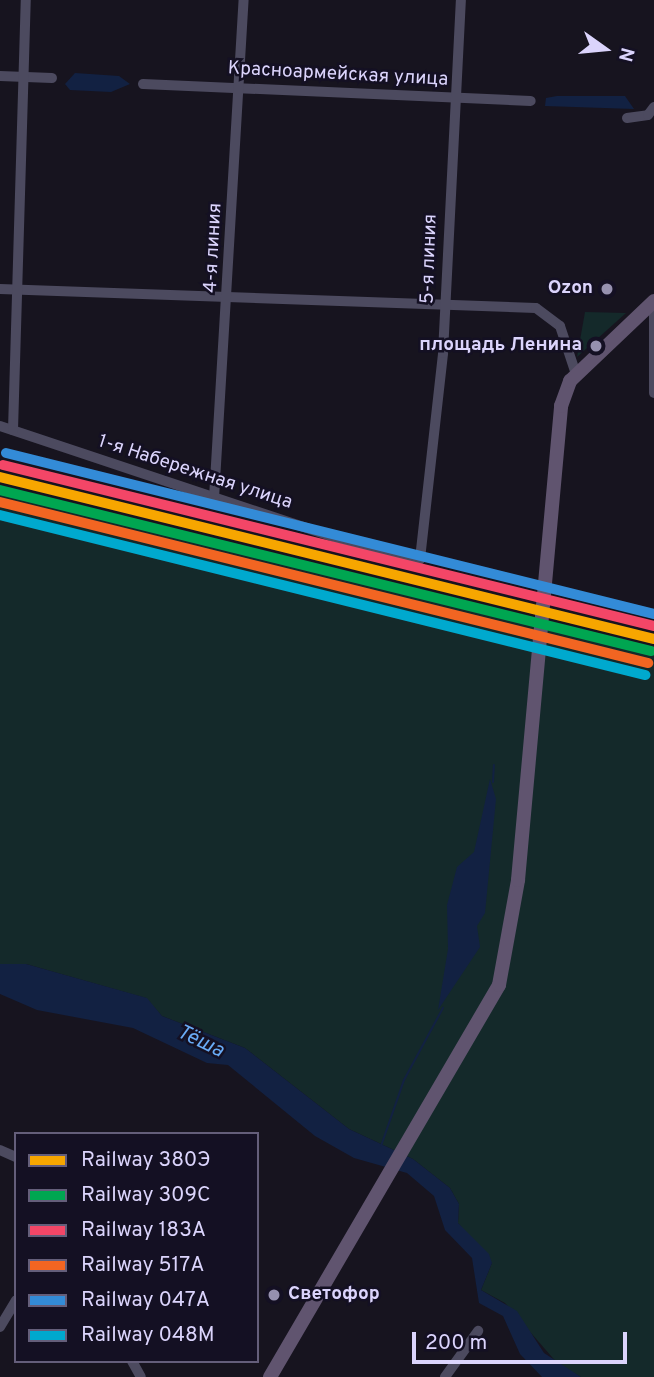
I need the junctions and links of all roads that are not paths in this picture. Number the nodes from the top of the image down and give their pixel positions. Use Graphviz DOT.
graph roads {
  1 [pos="26,0"];
  2 [pos="244,0"];
  3 [pos="461,0"];
  4 [pos="0,76"];
  5 [pos="24,77"];
  6 [pos="52,78"];
  7 [pos="143,84"];
  8 [pos="240,87"];
  9 [pos="454,99"];
  10 [pos="531,101"];
  11 [pos="654,107"];
  12 [pos="627,118"];
  13 [pos="0,289"];
  14 [pos="16,289"];
  15 [pos="229,297"];
  16 [pos="446,304"];
  17 [pos="653,304"];
  18 [pos="576,374"];
  19 [pos="654,393"];
  20 [pos="0,426"];
  21 [pos="13,430"];
  22 [pos="214,498"];
  23 [pos="421,559"];
  24 [pos="14,1303"];
  25 [pos="0,1327"];
  26 [pos="478,1331"];
  27 [pos="270,1377"];
  28 [pos="445,1377"];
  1 -- 5 [label="street"];
  2 -- 8 [label="street, 4-я линия"];
  3 -- 9 [label="street, 5-я линия"];
  4 -- 5 [label="street"];
  5 -- 6 [label="street"];
  5 -- 14 [label="street"];
  7 -- 8 [label="street, Красноармейская улица"];
  8 -- 9 [label="street, Красноармейская улица"];
  8 -- 15 [label="street, 4-я линия"];
  9 -- 10 [label="street, Красноармейская улица"];
  9 -- 16 [label="street, 5-я линия"];
  11 -- 12 [label="street"];
  13 -- 14 [label="street"];
  14 -- 15 [label="street"];
  14 -- 21 [label="street"];
  15 -- 16 [label="street"];
  15 -- 22 [label="street, 4-я линия"];
  16 -- 18 [label="street"];
  16 -- 23 [label="street, 5-я линия"];
  17 -- 18 [label="main road"];
  17 -- 19 [label="street"];
  18 -- 27 [label="main road"];
  20 -- 21 [label="street, 1-я Набережная улица"];
  21 -- 22 [label="street, 1-я Набережная улица"];
  22 -- 23 [label="street, 1-я Набережная улица"];
  24 -- 25 [label="street"];
  26 -- 28 [label="street"];
}
